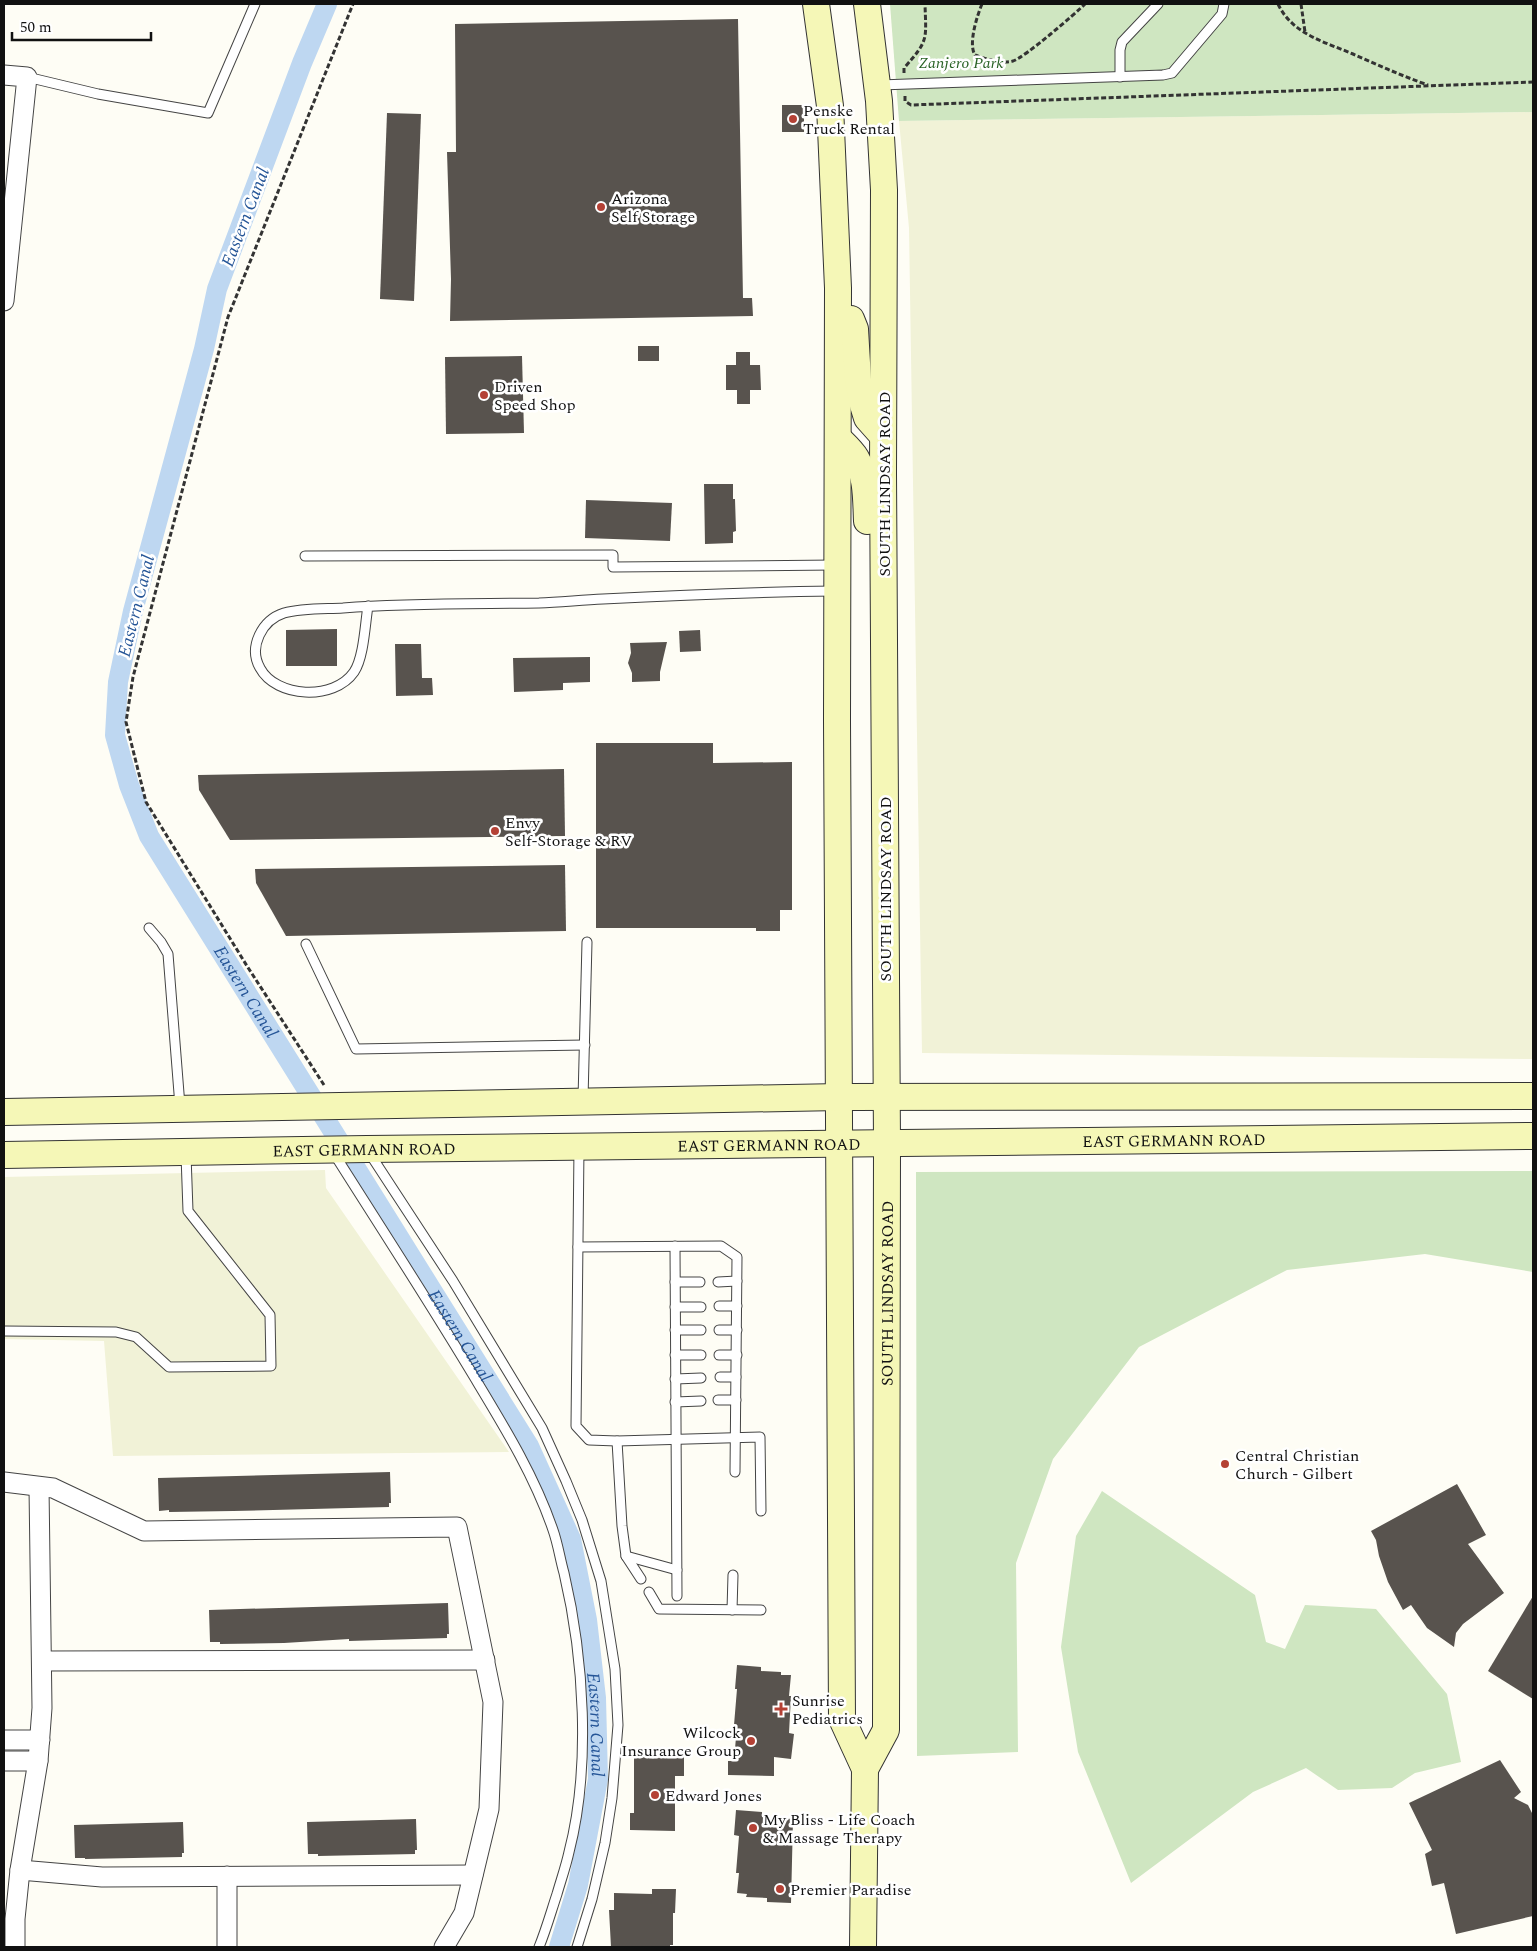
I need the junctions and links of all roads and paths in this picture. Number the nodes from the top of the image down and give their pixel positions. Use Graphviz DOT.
graph roads {
  1 [pos="255,4"];
  2 [pos="353,4"];
  3 [pos="816,4"];
  4 [pos="867,4"];
  5 [pos="982,4"];
  6 [pos="1084,4"];
  7 [pos="1158,4"];
  8 [pos="1224,4"];
  9 [pos="1278,4"];
  10 [pos="1301,4"];
  11 [pos="1305,33"];
  12 [pos="4,75"];
  13 [pos="27,77"];
  14 [pos="1120,77"];
  15 [pos="877,85"];
  16 [pos="1431,86"];
  17 [pos="838,288"];
  18 [pos="4,301"];
  19 [pos="883,436"];
  20 [pos="838,438"];
  21 [pos="305,556"];
  22 [pos="838,578"];
  23 [pos="368,606"];
  24 [pos="884,609"];
  25 [pos="149,928"];
  26 [pos="588,942"];
  27 [pos="306,944"];
  28 [pos="585,1045"];
  29 [pos="1533,1096"];
  30 [pos="840,1097"];
  31 [pos="886,1097"];
  32 [pos="583,1102"];
  33 [pos="337,1106"];
  34 [pos="180,1109"];
  35 [pos="4,1112"];
  36 [pos="1533,1136"];
  37 [pos="887,1144"];
  38 [pos="840,1145"];
  39 [pos="579,1147"];
  40 [pos="367,1149"];
  41 [pos="331,1150"];
  42 [pos="186,1152"];
  43 [pos="4,1155"];
  44 [pos="675,1246"];
  45 [pos="578,1247"];
  46 [pos="675,1282"];
  47 [pos="700,1282"];
  48 [pos="718,1282"];
  49 [pos="737,1282"];
  50 [pos="719,1306"];
  51 [pos="737,1306"];
  52 [pos="675,1307"];
  53 [pos="701,1307"];
  54 [pos="675,1330"];
  55 [pos="701,1330"];
  56 [pos="719,1330"];
  57 [pos="737,1330"];
  58 [pos="4,1331"];
  59 [pos="701,1355"];
  60 [pos="719,1355"];
  61 [pos="736,1355"];
  62 [pos="675,1356"];
  63 [pos="720,1377"];
  64 [pos="736,1377"];
  65 [pos="675,1378"];
  66 [pos="701,1378"];
  67 [pos="718,1400"];
  68 [pos="736,1400"];
  69 [pos="702,1401"];
  70 [pos="675,1402"];
  71 [pos="736,1438"];
  72 [pos="676,1440"];
  73 [pos="617,1442"];
  74 [pos="735,1472"];
  75 [pos="4,1482"];
  76 [pos="39,1487"];
  77 [pos="760,1511"];
  78 [pos="626,1556"];
  79 [pos="678,1570"];
  80 [pos="733,1575"];
  81 [pos="641,1579"];
  82 [pos="649,1592"];
  83 [pos="678,1596"];
  84 [pos="732,1610"];
  85 [pos="761,1610"];
  86 [pos="484,1660"];
  87 [pos="42,1661"];
  88 [pos="4,1740"];
  89 [pos="40,1740"];
  90 [pos="38,1760"];
  91 [pos="4,1761"];
  92 [pos="865,1769"];
  93 [pos="20,1870"];
  94 [pos="473,1875"];
  95 [pos="227,1876"];
  96 [pos="15,1947"];
  97 [pos="227,1947"];
  98 [pos="444,1947"];
  99 [pos="539,1947"];
  100 [pos="577,1947"];
  101 [pos="863,1947"];
  1 -- 13 [label="lane"];
  2 -- 33 [label="path"];
  3 -- 17 [label="main road, SOUTH LINDSAY ROAD"];
  4 -- 15 [label="main road, SOUTH LINDSAY ROAD"];
  5 -- 6 [label="path"];
  7 -- 14 [label="lane"];
  8 -- 14 [label="lane"];
  9 -- 11 [label="path"];
  10 -- 11 [label="path"];
  11 -- 16 [label="path"];
  12 -- 13 [label="street"];
  13 -- 18 [label="street"];
  14 -- 15 [label="lane"];
  15 -- 19 [label="main road, SOUTH LINDSAY ROAD"];
  17 -- 19 [label="main road"];
  17 -- 20 [label="main road, SOUTH LINDSAY ROAD"];
  19 -- 24 [label="main road, SOUTH LINDSAY ROAD"];
  20 -- 22 [label="main road, SOUTH LINDSAY ROAD"];
  20 -- 24 [label="main road"];
  21 -- 22 [label="lane"];
  22 -- 23 [label="lane"];
  22 -- 30 [label="main road, SOUTH LINDSAY ROAD"];
  23 -- 23 [label="lane"];
  24 -- 31 [label="main road, SOUTH LINDSAY ROAD"];
  25 -- 34 [label="lane"];
  26 -- 28 [label="lane"];
  27 -- 28 [label="lane"];
  28 -- 32 [label="lane"];
  29 -- 31 [label="main road"];
  30 -- 31 [label="main road"];
  30 -- 32 [label="main road"];
  30 -- 38 [label="main road, SOUTH LINDSAY ROAD"];
  31 -- 37 [label="main road, SOUTH LINDSAY ROAD"];
  32 -- 33 [label="main road"];
  33 -- 34 [label="main road"];
  34 -- 35 [label="main road"];
  36 -- 37 [label="main road, EAST GERMANN ROAD"];
  37 -- 38 [label="main road, EAST GERMANN ROAD"];
  37 -- 92 [label="main road, SOUTH LINDSAY ROAD"];
  38 -- 39 [label="main road, EAST GERMANN ROAD"];
  38 -- 92 [label="main road, SOUTH LINDSAY ROAD"];
  39 -- 40 [label="main road, EAST GERMANN ROAD"];
  39 -- 45 [label="lane"];
  40 -- 41 [label="main road, EAST GERMANN ROAD"];
  40 -- 100 [label="lane"];
  41 -- 42 [label="main road, EAST GERMANN ROAD"];
  41 -- 99 [label="lane"];
  42 -- 43 [label="main road, EAST GERMANN ROAD"];
  42 -- 58 [label="lane"];
  44 -- 45 [label="lane"];
  44 -- 46 [label="lane"];
  44 -- 49 [label="lane"];
  45 -- 73 [label="lane"];
  46 -- 47 [label="lane"];
  46 -- 52 [label="lane"];
  48 -- 49 [label="lane"];
  49 -- 51 [label="lane"];
  50 -- 51 [label="lane"];
  51 -- 57 [label="lane"];
  52 -- 53 [label="lane"];
  52 -- 54 [label="lane"];
  54 -- 55 [label="lane"];
  54 -- 62 [label="lane"];
  56 -- 57 [label="lane"];
  57 -- 61 [label="lane"];
  59 -- 62 [label="lane"];
  60 -- 61 [label="lane"];
  61 -- 64 [label="lane"];
  62 -- 65 [label="lane"];
  63 -- 64 [label="lane"];
  64 -- 68 [label="lane"];
  65 -- 66 [label="lane"];
  65 -- 70 [label="lane"];
  67 -- 68 [label="lane"];
  68 -- 71 [label="lane"];
  69 -- 70 [label="lane"];
  70 -- 72 [label="lane"];
  71 -- 72 [label="lane"];
  71 -- 74 [label="lane"];
  71 -- 77 [label="lane"];
  72 -- 73 [label="lane"];
  72 -- 79 [label="lane"];
  73 -- 78 [label="lane"];
  75 -- 76 [label="street"];
  76 -- 86 [label="street"];
  76 -- 87 [label="street"];
  78 -- 79 [label="lane"];
  78 -- 81 [label="lane"];
  79 -- 83 [label="lane"];
  80 -- 84 [label="lane"];
  82 -- 84 [label="lane"];
  84 -- 85 [label="lane"];
  86 -- 87 [label="street"];
  86 -- 94 [label="street"];
  87 -- 89 [label="street"];
  88 -- 89 [label="street"];
  89 -- 90 [label="street"];
  90 -- 91 [label="street"];
  90 -- 93 [label="street"];
  92 -- 101 [label="main road, SOUTH LINDSAY ROAD"];
  93 -- 95 [label="street"];
  93 -- 96 [label="street"];
  94 -- 95 [label="street"];
  94 -- 98 [label="street"];
  95 -- 97 [label="street"];
}
